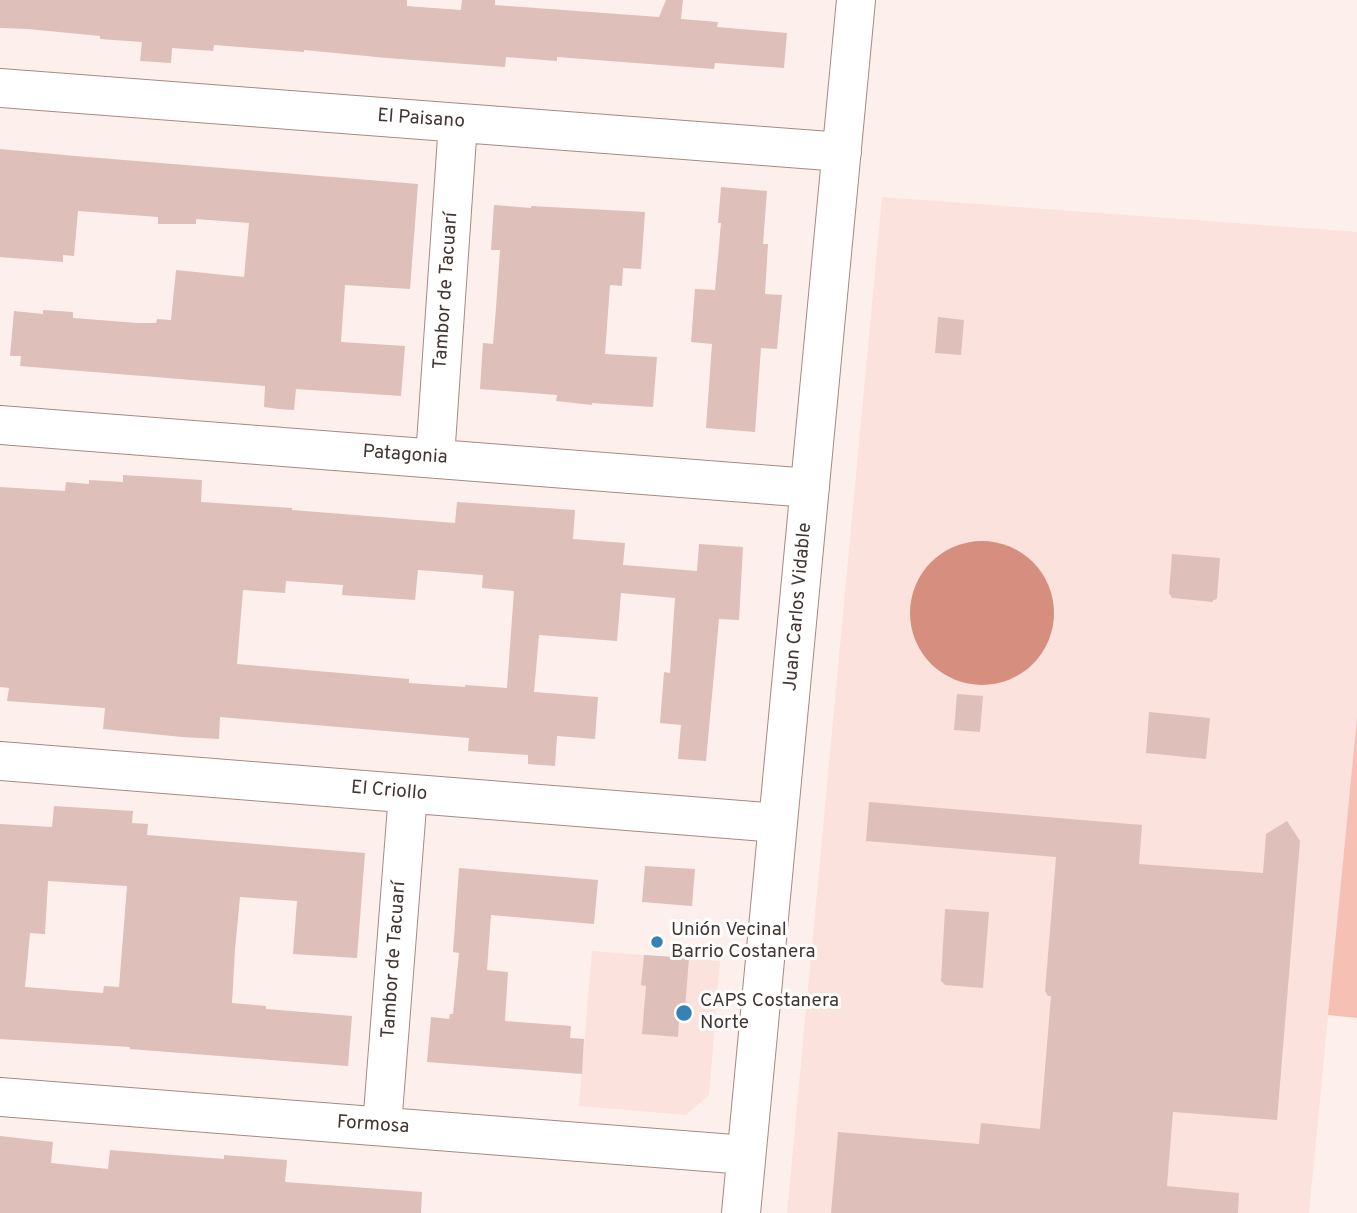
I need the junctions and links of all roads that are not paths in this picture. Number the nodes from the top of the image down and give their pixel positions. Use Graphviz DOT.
graph roads {
  1 [pos="856,0"];
  2 [pos="0,88"];
  3 [pos="458,123"];
  4 [pos="842,152"];
  5 [pos="0,425"];
  6 [pos="435,458"];
  7 [pos="810,488"];
  8 [pos="0,761"];
  9 [pos="408,794"];
  10 [pos="778,823"];
  11 [pos="0,1097"];
  12 [pos="382,1126"];
  13 [pos="747,1155"];
  14 [pos="741,1213"];
  1 -- 4 [label="street, Juan Carlos Vidable"];
  2 -- 3 [label="street, El Paisano"];
  3 -- 4 [label="street, El Paisano"];
  3 -- 6 [label="street, Tambor de Tacuarí"];
  4 -- 7 [label="street, Juan Carlos Vidable"];
  5 -- 6 [label="street, Patagonia"];
  6 -- 7 [label="street, Patagonia"];
  7 -- 10 [label="street, Juan Carlos Vidable"];
  8 -- 9 [label="street, El Criollo"];
  9 -- 10 [label="street, El Criollo"];
  9 -- 12 [label="street, Tambor de Tacuarí"];
  10 -- 13 [label="street, Juan Carlos Vidable"];
  11 -- 12 [label="street, Formosa"];
  12 -- 13 [label="street, Formosa"];
  13 -- 14 [label="street, Juan Carlos Vidable"];
}
